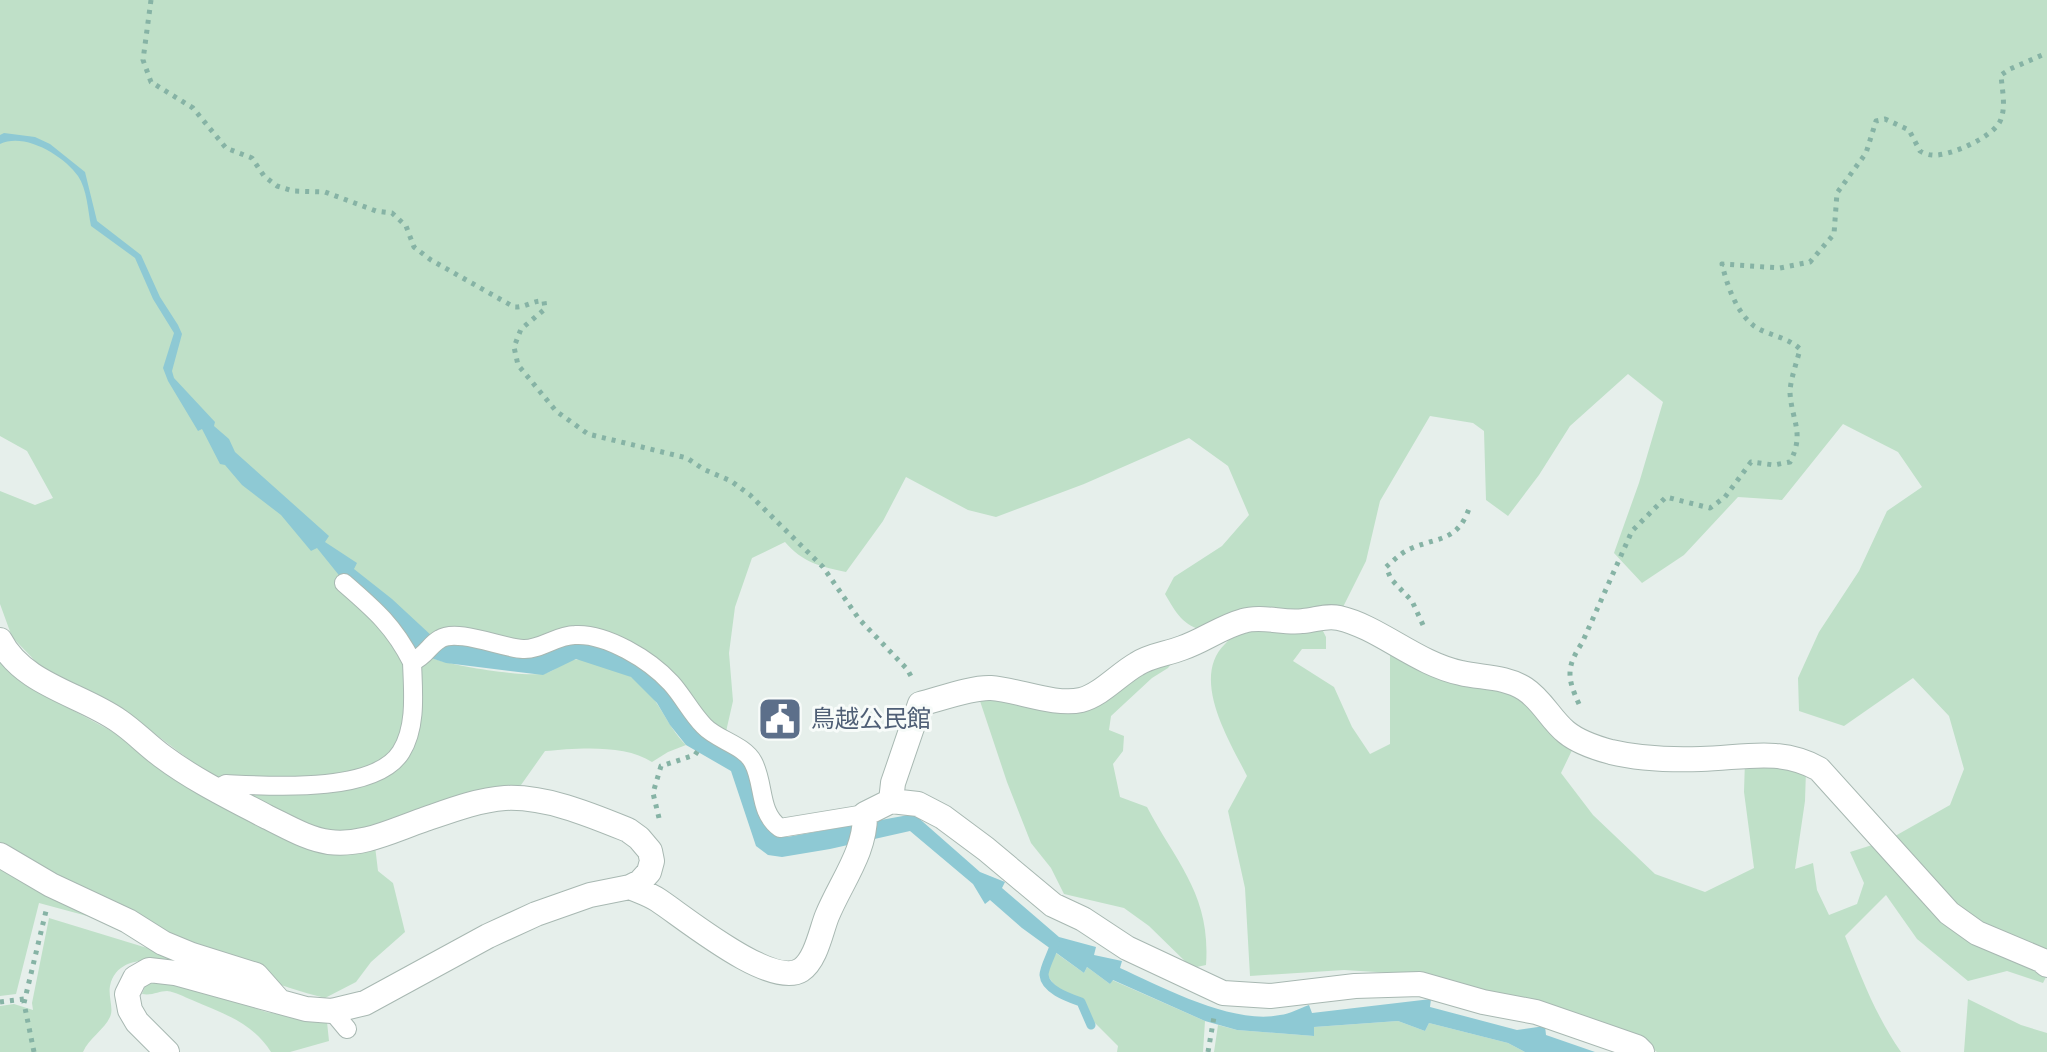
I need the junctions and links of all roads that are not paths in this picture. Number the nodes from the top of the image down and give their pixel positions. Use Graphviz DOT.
graph roads {
  1 [pos="344,583"];
  2 [pos="0,640"];
  3 [pos="418,659"];
  4 [pos="215,790"];
  5 [pos="891,801"];
  6 [pos="864,826"];
  7 [pos="0,855"];
  8 [pos="630,887"];
  9 [pos="2047,965"];
  10 [pos="279,1001"];
  11 [pos="167,1052"];
  12 [pos="1642,1052"];
  1 -- 3 [label="lane"];
  2 -- 4 [label="street"];
  3 -- 4 [label="lane"];
  3 -- 6 [label="lane"];
  4 -- 8 [label="street"];
  5 -- 6 [label="street"];
  5 -- 9 [label="street"];
  5 -- 12 [label="street"];
  6 -- 8 [label="street"];
  7 -- 10 [label="street"];
  8 -- 10 [label="street"];
  10 -- 11 [label="street"];
}
